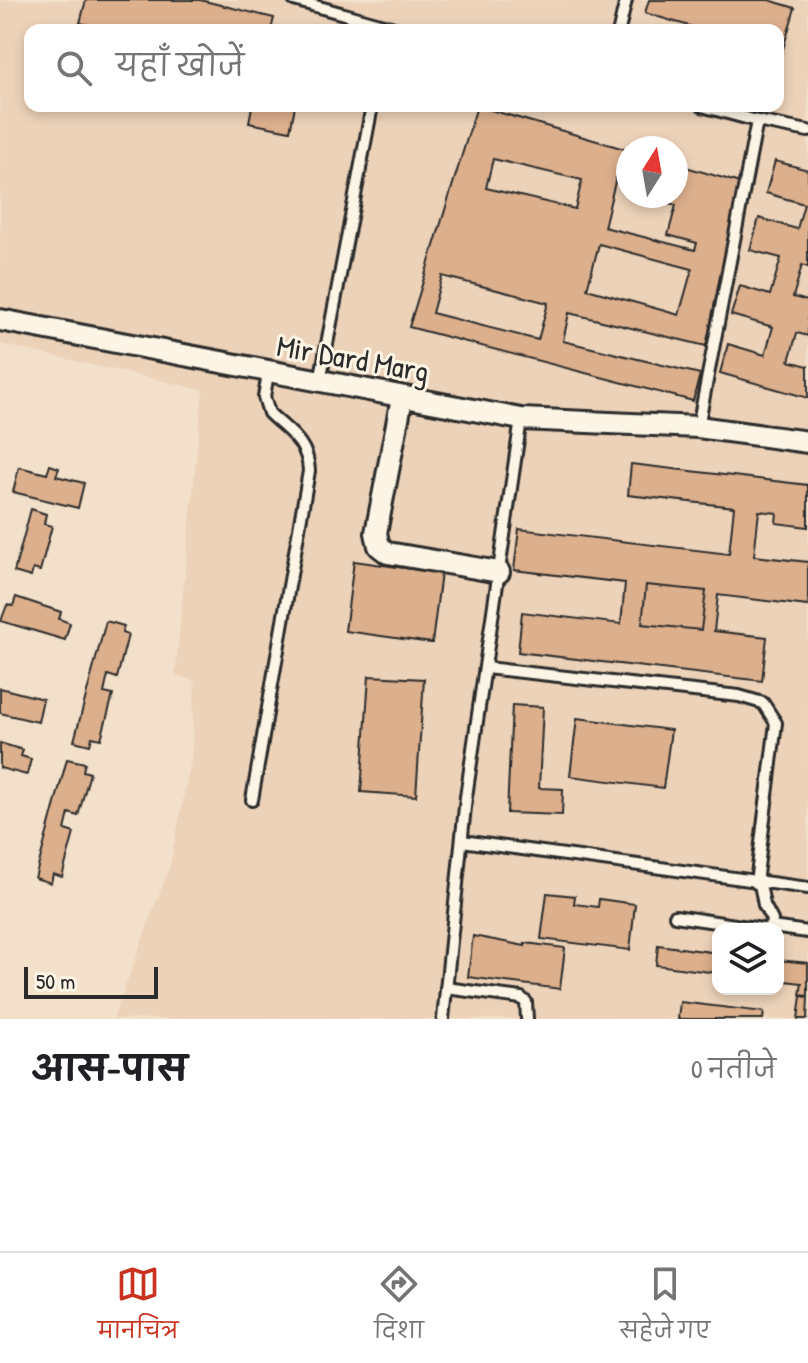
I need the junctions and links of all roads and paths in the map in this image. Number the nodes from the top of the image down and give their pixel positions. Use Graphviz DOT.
graph roads {
  1 [pos="294,0"];
  2 [pos="347,0"];
  3 [pos="626,0"];
  4 [pos="343,14"];
  5 [pos="374,24"];
  6 [pos="620,24"];
  7 [pos="371,112"];
  8 [pos="724,112"];
  9 [pos="757,121"];
  10 [pos="808,131"];
  11 [pos="1,326"];
  12 [pos="268,373"];
  13 [pos="319,383"];
  14 [pos="402,398"];
  15 [pos="521,419"];
  16 [pos="698,427"];
  17 [pos="808,442"];
  18 [pos="499,572"];
  19 [pos="486,668"];
  20 [pos="252,800"];
  21 [pos="462,841"];
  22 [pos="758,884"];
  23 [pos="808,888"];
  24 [pos="675,916"];
  25 [pos="728,923"];
  26 [pos="770,923"];
  27 [pos="784,930"];
  28 [pos="808,932"];
  29 [pos="446,988"];
  30 [pos="443,1019"];
  31 [pos="527,1019"];
  1 -- 4 [label="lane"];
  2 -- 4 [label="lane"];
  3 -- 6 [label="lane"];
  4 -- 5 [label="lane"];
  7 -- 13 [label="lane"];
  8 -- 9 [label="lane"];
  9 -- 10 [label="lane"];
  9 -- 16 [label="lane"];
  11 -- 12 [label="street, Mir Dard Marg"];
  12 -- 13 [label="street, Mir Dard Marg"];
  12 -- 20 [label="lane"];
  13 -- 14 [label="street, Mir Dard Marg"];
  14 -- 15 [label="street, Mir Dard Marg"];
  14 -- 18 [label="street"];
  15 -- 16 [label="street, Mir Dard Marg"];
  15 -- 18 [label="lane"];
  16 -- 17 [label="street, Mir Dard Marg"];
  18 -- 19 [label="lane"];
  19 -- 21 [label="lane"];
  19 -- 22 [label="lane"];
  21 -- 22 [label="lane"];
  21 -- 29 [label="lane"];
  22 -- 23 [label="lane"];
  22 -- 26 [label="lane"];
  24 -- 25 [label="lane"];
  27 -- 28 [label="lane"];
  29 -- 30 [label="lane"];
  29 -- 31 [label="lane"];
}
